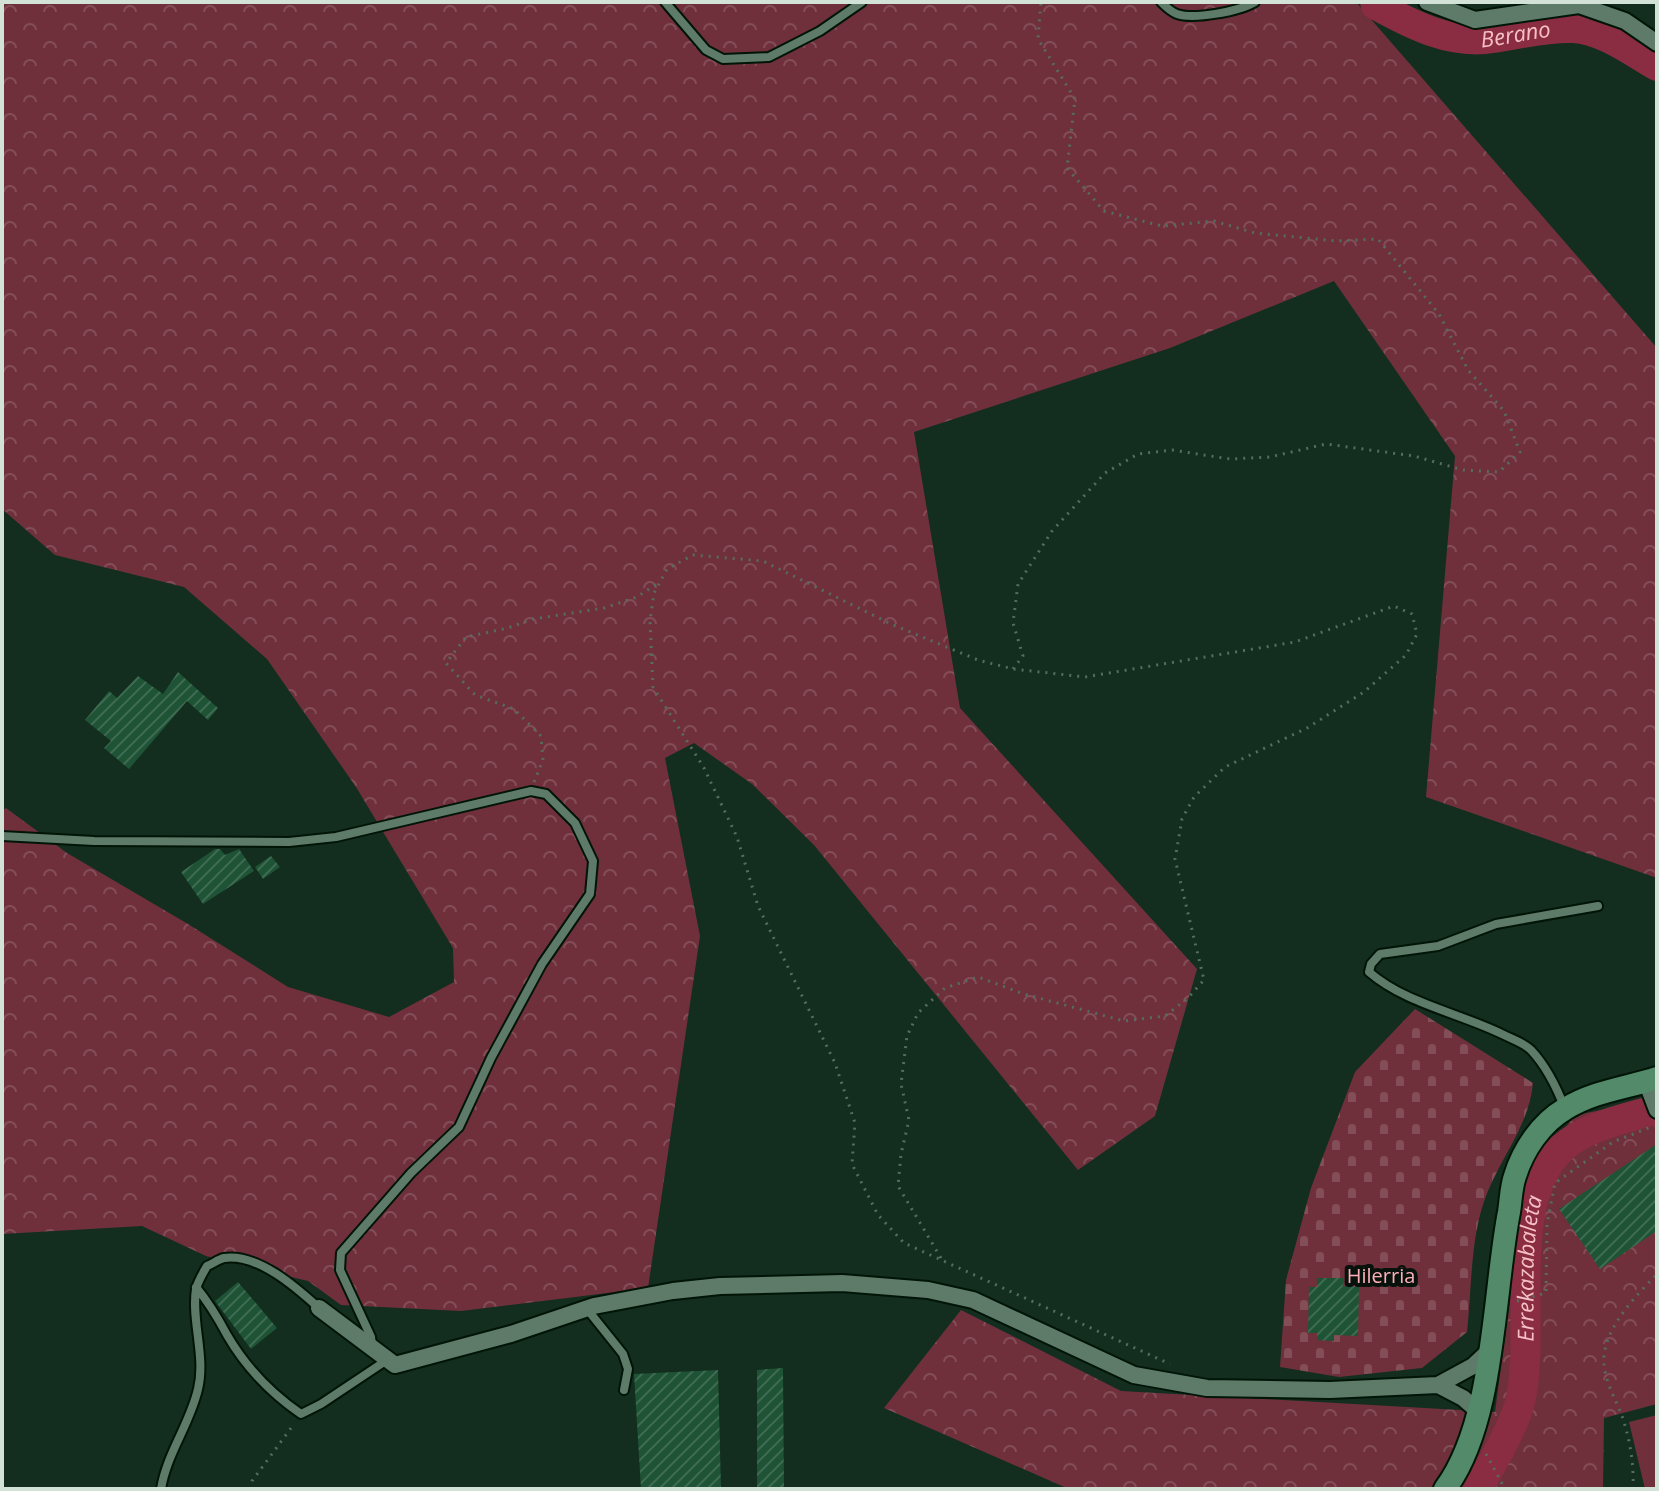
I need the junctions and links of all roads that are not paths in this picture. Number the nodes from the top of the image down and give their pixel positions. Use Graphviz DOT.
graph roads {
  1 [pos="665,2"];
  2 [pos="862,2"];
  3 [pos="1161,2"];
  4 [pos="1255,2"];
  5 [pos="1427,2"];
  6 [pos="1657,43"];
  7 [pos="2,836"];
  8 [pos="1598,906"];
  9 [pos="1653,1091"];
  10 [pos="1565,1109"];
  11 [pos="196,1287"];
  12 [pos="319,1308"];
  13 [pos="586,1309"];
  14 [pos="373,1349"];
  15 [pos="1490,1350"];
  16 [pos="388,1360"];
  17 [pos="1438,1385"];
  18 [pos="624,1390"];
  19 [pos="1478,1411"];
  20 [pos="161,1489"];
  21 [pos="1445,1489"];
  1 -- 2 [label="lane"];
  3 -- 4 [label="lane"];
  5 -- 6 [label="street"];
  7 -- 14 [label="lane"];
  8 -- 10 [label="lane"];
  9 -- 10 [label="main road"];
  10 -- 15 [label="main road"];
  11 -- 12 [label="lane"];
  11 -- 16 [label="lane"];
  11 -- 20 [label="lane"];
  12 -- 14 [label="street"];
  13 -- 16 [label="street"];
  13 -- 17 [label="street"];
  13 -- 18 [label="lane"];
  14 -- 16 [label="street"];
  15 -- 17 [label="street"];
  15 -- 19 [label="main road"];
  17 -- 19 [label="street"];
  19 -- 21 [label="main road"];
}
